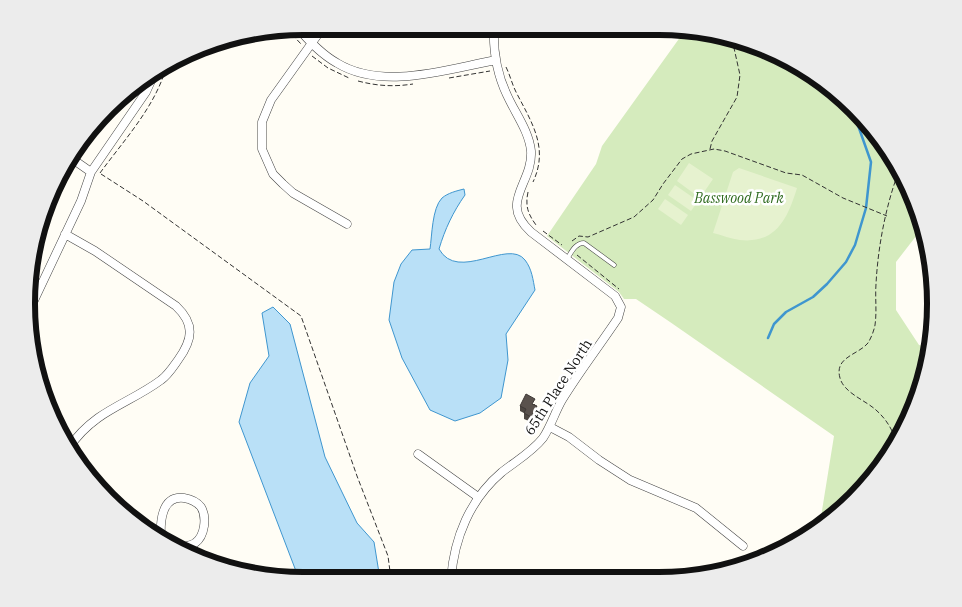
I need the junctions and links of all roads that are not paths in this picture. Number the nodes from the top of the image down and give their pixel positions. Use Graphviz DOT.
graph roads {
  1 [pos="304,35"];
  2 [pos="318,35"];
  3 [pos="494,35"];
  4 [pos="312,43"];
  5 [pos="496,60"];
  6 [pos="150,83"];
  7 [pos="76,161"];
  8 [pos="92,172"];
  9 [pos="347,224"];
  10 [pos="65,234"];
  11 [pos="567,259"];
  12 [pos="614,265"];
  13 [pos="35,297"];
  14 [pos="550,426"];
  15 [pos="74,443"];
  16 [pos="418,454"];
  17 [pos="478,497"];
  18 [pos="161,531"];
  19 [pos="188,545"];
  20 [pos="743,546"];
  21 [pos="452,572"];
  1 -- 4 [label="street"];
  2 -- 4 [label="street"];
  3 -- 5 [label="street, 65th Place North"];
  4 -- 5 [label="street"];
  4 -- 9 [label="street"];
  5 -- 11 [label="street, 65th Place North"];
  6 -- 8 [label="street"];
  7 -- 8 [label="street"];
  8 -- 10 [label="street"];
  10 -- 13 [label="street"];
  10 -- 15 [label="street"];
  11 -- 12 [label="lane"];
  11 -- 14 [label="street, 65th Place North"];
  14 -- 17 [label="street, 65th Place North"];
  14 -- 20 [label="street"];
  16 -- 17 [label="street"];
  17 -- 21 [label="street, 65th Place North"];
  18 -- 19 [label="street"];
}
